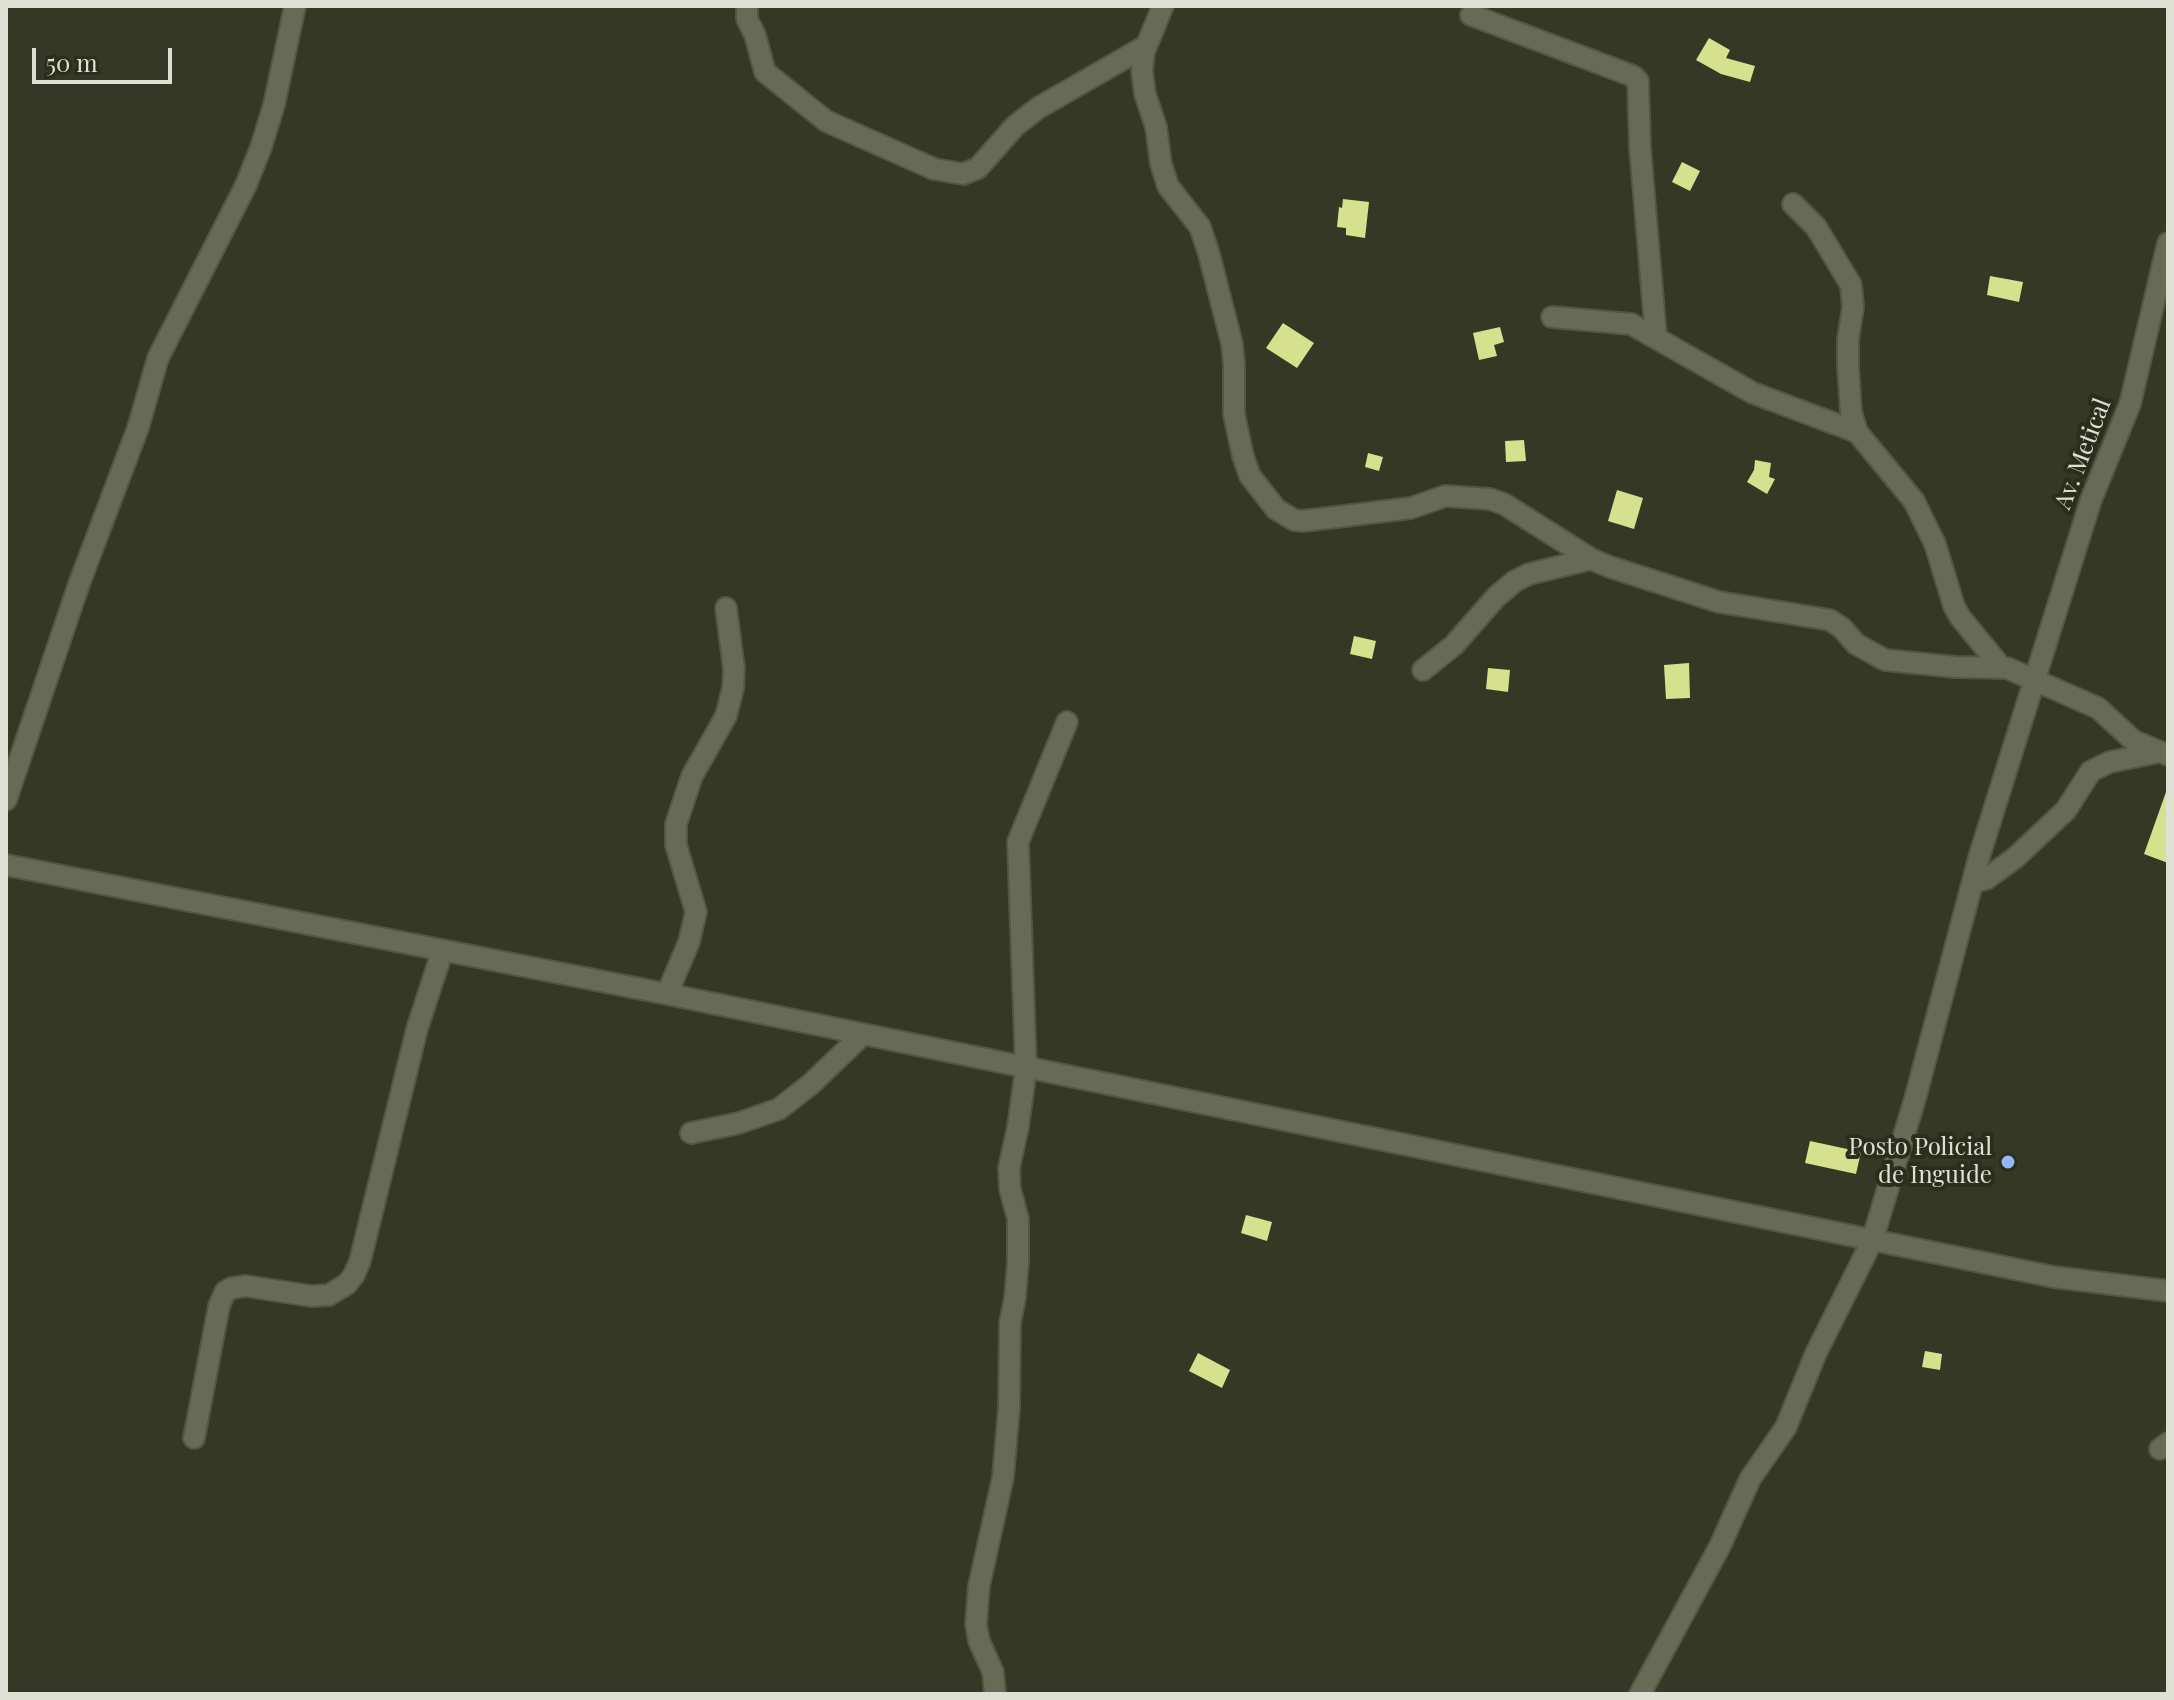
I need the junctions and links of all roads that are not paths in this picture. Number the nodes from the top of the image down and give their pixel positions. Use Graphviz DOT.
graph roads {
  1 [pos="295,6"];
  2 [pos="747,6"];
  3 [pos="1163,6"];
  4 [pos="1471,15"];
  5 [pos="1146,46"];
  6 [pos="1793,204"];
  7 [pos="2168,243"];
  8 [pos="1552,317"];
  9 [pos="1656,337"];
  10 [pos="1857,432"];
  11 [pos="1591,559"];
  12 [pos="726,608"];
  13 [pos="2001,667"];
  14 [pos="1423,670"];
  15 [pos="2035,680"];
  16 [pos="1067,722"];
  17 [pos="2164,753"];
  18 [pos="6,800"];
  19 [pos="6,865"];
  20 [pos="1973,882"];
  21 [pos="442,952"];
  22 [pos="667,994"];
  23 [pos="861,1036"];
  24 [pos="1026,1069"];
  25 [pos="691,1133"];
  26 [pos="1872,1241"];
  27 [pos="2168,1291"];
  28 [pos="194,1438"];
  29 [pos="995,1694"];
  30 [pos="1640,1694"];
  1 -- 18 [label="street"];
  2 -- 5 [label="street"];
  3 -- 5 [label="street"];
  4 -- 9 [label="street"];
  5 -- 11 [label="street"];
  6 -- 10 [label="street"];
  7 -- 15 [label="street, Av. Metical"];
  8 -- 9 [label="street"];
  9 -- 10 [label="street"];
  10 -- 13 [label="street"];
  11 -- 13 [label="street"];
  11 -- 14 [label="street"];
  12 -- 22 [label="street"];
  13 -- 15 [label="street"];
  15 -- 17 [label="street"];
  15 -- 20 [label="street, Av. Metical"];
  16 -- 24 [label="street"];
  17 -- 20 [label="street"];
  19 -- 21 [label="street"];
  20 -- 26 [label="street, Av. Metical"];
  21 -- 22 [label="street"];
  21 -- 28 [label="street"];
  22 -- 23 [label="street"];
  23 -- 24 [label="street"];
  23 -- 25 [label="street"];
  24 -- 26 [label="street"];
  24 -- 29 [label="street"];
  26 -- 27 [label="street"];
  26 -- 30 [label="street, Av. Metical"];
}
